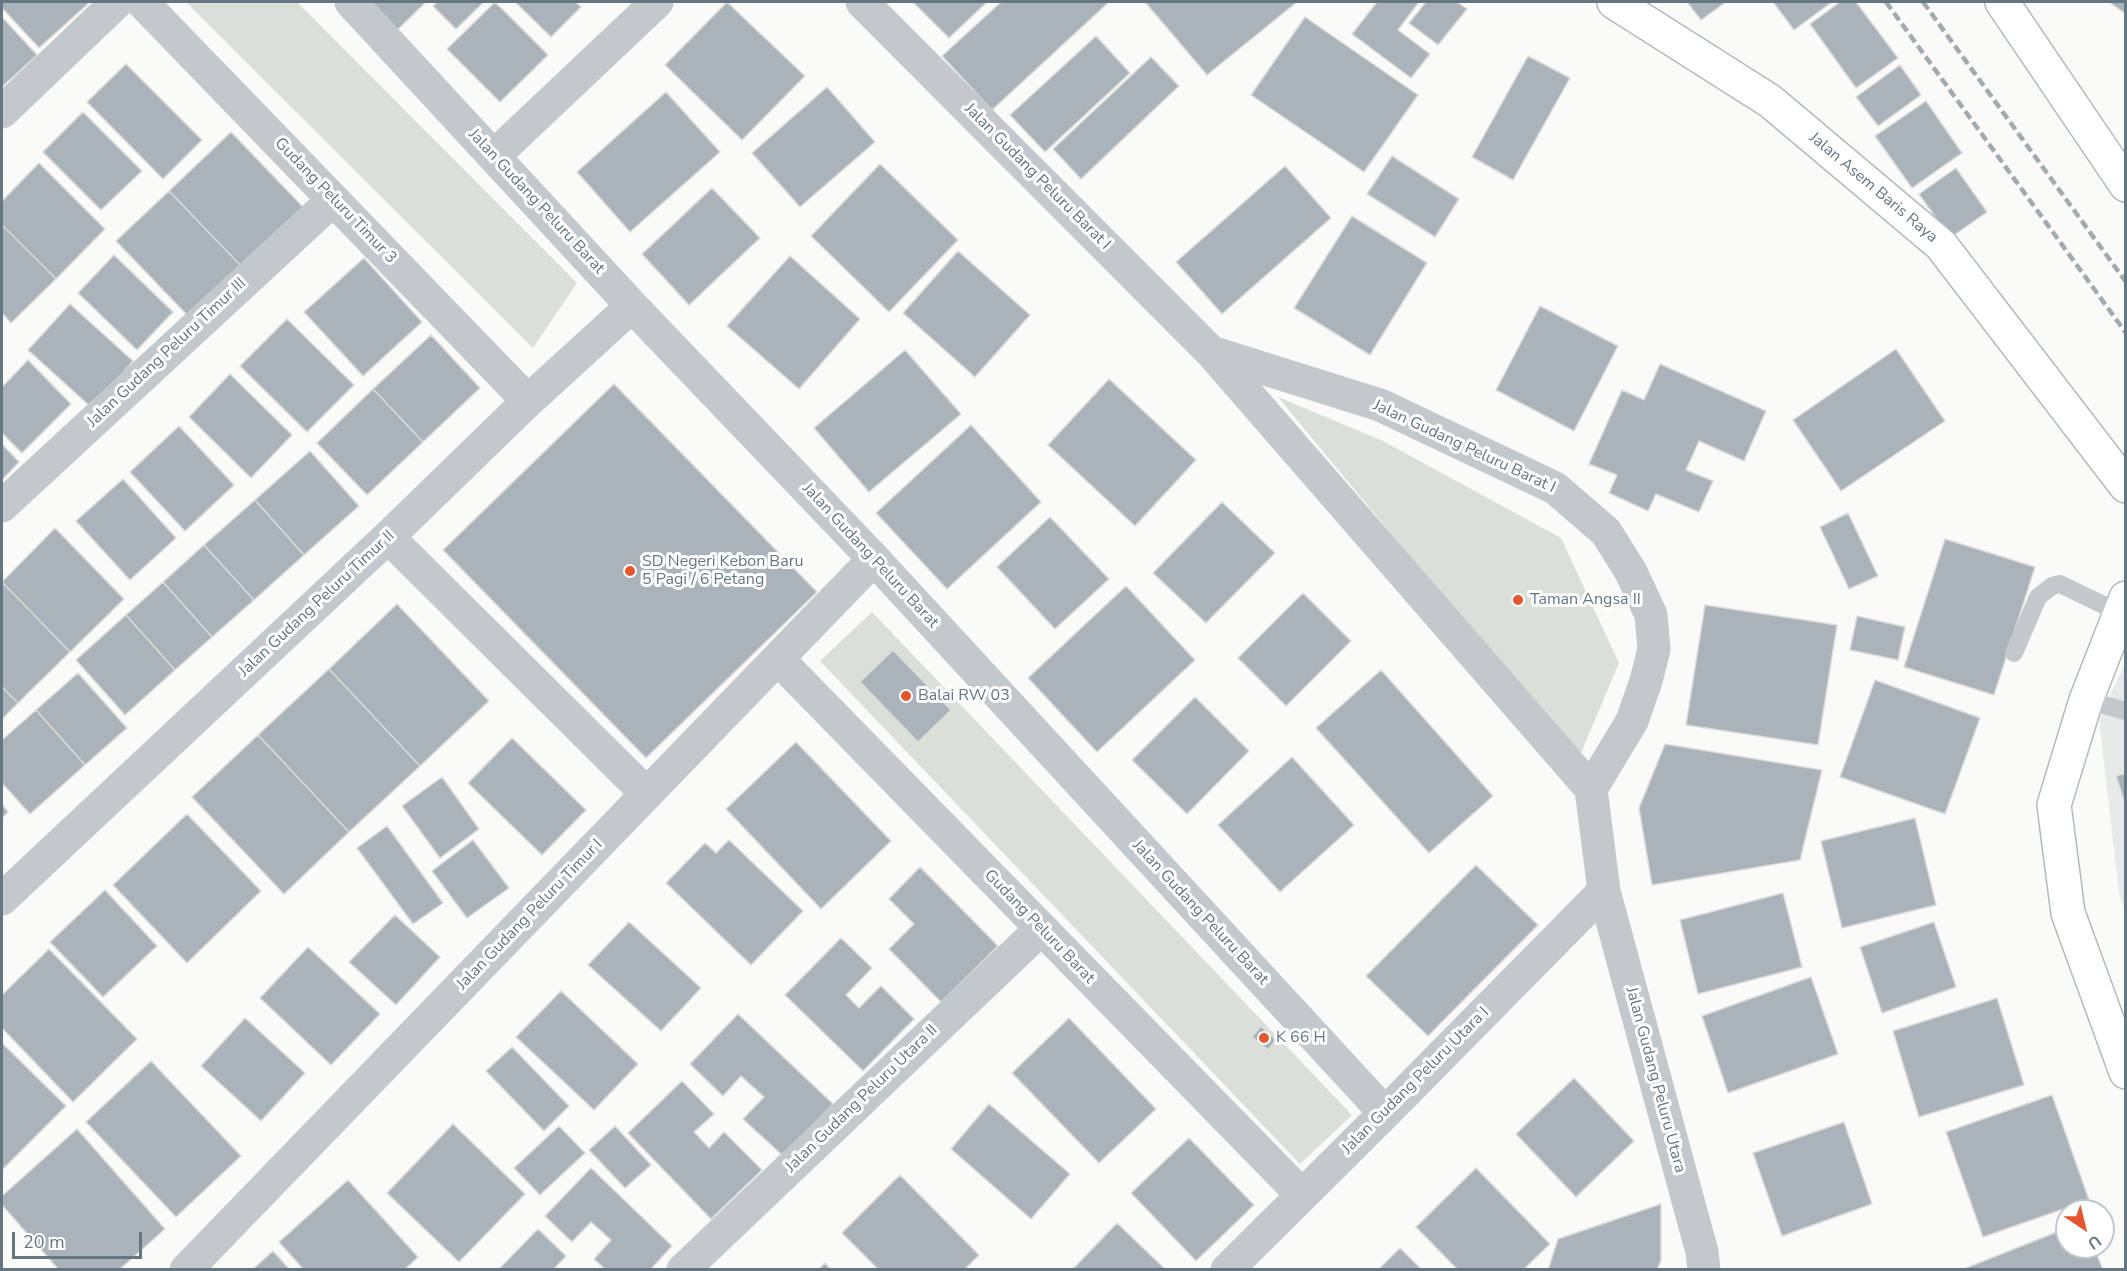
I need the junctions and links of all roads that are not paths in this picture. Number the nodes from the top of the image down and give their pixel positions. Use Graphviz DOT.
graph roads {
  1 [pos="117,2"];
  2 [pos="142,2"];
  3 [pos="351,2"];
  4 [pos="657,2"];
  5 [pos="862,2"];
  6 [pos="1614,2"];
  7 [pos="2002,2"];
  8 [pos="2,112"];
  9 [pos="495,156"];
  10 [pos="2126,185"];
  11 [pos="333,200"];
  12 [pos="632,306"];
  13 [pos="1211,352"];
  14 [pos="528,401"];
  15 [pos="2126,486"];
  16 [pos="2,506"];
  17 [pos="388,537"];
  18 [pos="874,560"];
  19 [pos="2123,605"];
  20 [pos="2014,653"];
  21 [pos="778,658"];
  22 [pos="2086,699"];
  23 [pos="2126,711"];
  24 [pos="1591,789"];
  25 [pos="647,794"];
  26 [pos="1604,891"];
  27 [pos="2,899"];
  28 [pos="1041,929"];
  29 [pos="2126,1072"];
  30 [pos="1386,1113"];
  31 [pos="1302,1195"];
  32 [pos="186,1269"];
  33 [pos="683,1269"];
  34 [pos="1227,1269"];
  35 [pos="1704,1269"];
  1 -- 8 [label="street"];
  2 -- 11 [label="street, Gudang Peluru Timur 3"];
  3 -- 9 [label="street, Jalan Gudang Peluru Barat"];
  4 -- 9 [label="street"];
  5 -- 13 [label="street, Jalan Gudang Peluru Barat I"];
  6 -- 15 [label="street, Jalan Asem Baris Raya"];
  7 -- 10 [label="street"];
  9 -- 12 [label="street, Jalan Gudang Peluru Barat"];
  11 -- 14 [label="street, Gudang Peluru Timur 3"];
  11 -- 16 [label="street, Jalan Gudang Peluru Timur III"];
  12 -- 14 [label="street, Jalan Gudang Peluru Timur II"];
  12 -- 18 [label="street, Jalan Gudang Peluru Barat"];
  13 -- 24 [label="street, Jalan Gudang Peluru Barat I"];
  13 -- 24 [label="street, Jalan Gudang Peluru Barat I"];
  14 -- 17 [label="street, Jalan Gudang Peluru Timur II"];
  17 -- 25 [label="street"];
  17 -- 27 [label="street, Jalan Gudang Peluru Timur II"];
  18 -- 21 [label="street, Jalan Gudang Peluru Timur I"];
  18 -- 30 [label="street, Jalan Gudang Peluru Barat"];
  19 -- 20 [label="lane"];
  19 -- 22 [label="street"];
  21 -- 25 [label="street, Jalan Gudang Peluru Timur I"];
  21 -- 28 [label="street, Gudang Peluru Barat"];
  22 -- 23 [label="lane"];
  22 -- 29 [label="street"];
  24 -- 26 [label="street"];
  25 -- 32 [label="street, Jalan Gudang Peluru Timur I"];
  26 -- 30 [label="street, Jalan Gudang Peluru Utara I"];
  26 -- 35 [label="street, Jalan Gudang Peluru Utara"];
  28 -- 31 [label="street, Gudang Peluru Barat"];
  28 -- 33 [label="street, Jalan Gudang Peluru Utara II"];
  30 -- 31 [label="street, Jalan Gudang Peluru Utara I"];
  31 -- 34 [label="street, Jalan Gudang Peluru Utara I"];
}
